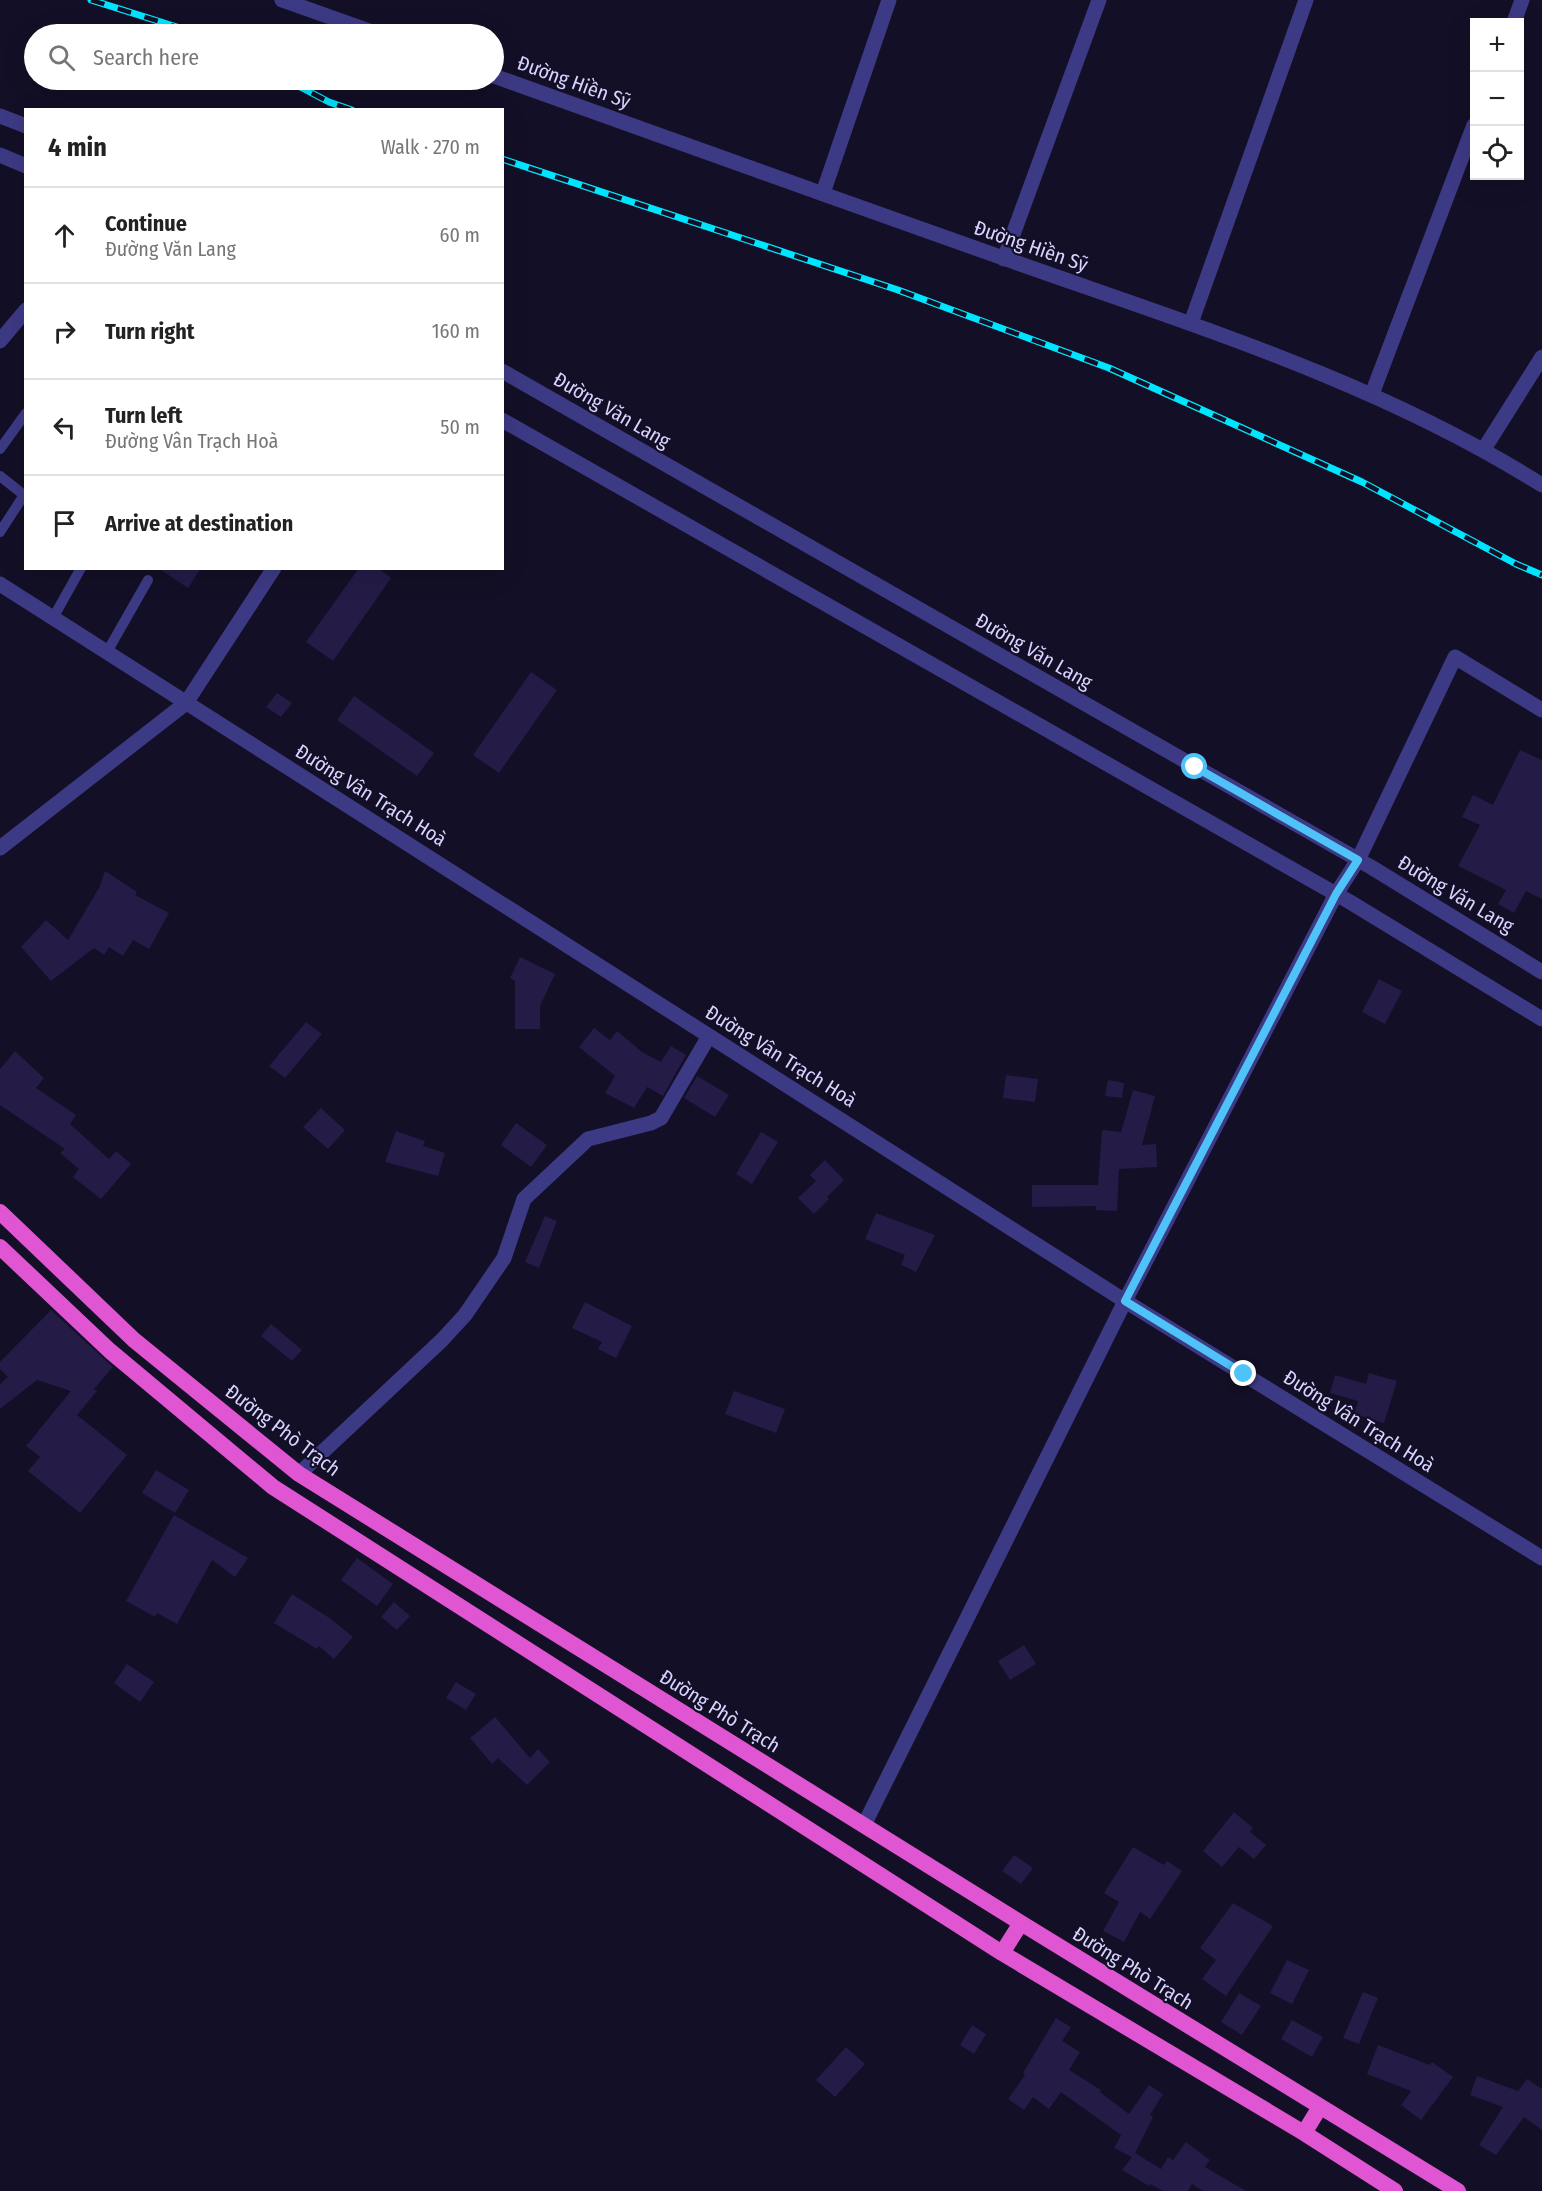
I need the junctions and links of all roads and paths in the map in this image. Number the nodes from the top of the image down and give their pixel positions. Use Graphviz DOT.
graph roads {
  1 [pos="282,0"];
  2 [pos="889,0"];
  3 [pos="1099,0"];
  4 [pos="1306,0"];
  5 [pos="1522,0"];
  6 [pos="1515,18"];
  7 [pos="350,24"];
  8 [pos="504,80"];
  9 [pos="0,116"];
  10 [pos="24,125"];
  11 [pos="1474,126"];
  12 [pos="0,155"];
  13 [pos="24,165"];
  14 [pos="823,193"];
  15 [pos="1004,259"];
  16 [pos="24,312"];
  17 [pos="1191,323"];
  18 [pos="0,341"];
  19 [pos="1542,357"];
  20 [pos="504,373"];
  21 [pos="1372,394"];
  22 [pos="24,416"];
  23 [pos="504,421"];
  24 [pos="0,449"];
  25 [pos="1484,449"];
  26 [pos="0,476"];
  27 [pos="1542,485"];
  28 [pos="24,494"];
  29 [pos="24,496"];
  30 [pos="0,532"];
  31 [pos="80,570"];
  32 [pos="273,570"];
  33 [pos="148,580"];
  34 [pos="0,584"];
  35 [pos="53,618"];
  36 [pos="106,652"];
  37 [pos="186,703"];
  38 [pos="1542,710"];
  39 [pos="0,848"];
  40 [pos="1358,860"];
  41 [pos="1336,894"];
  42 [pos="1542,972"];
  43 [pos="1542,1019"];
  44 [pos="709,1036"];
  45 [pos="0,1212"];
  46 [pos="0,1247"];
  47 [pos="1125,1301"];
  48 [pos="299,1474"];
  49 [pos="1542,1558"];
  50 [pos="520,1611"];
  51 [pos="506,1634"];
  52 [pos="864,1825"];
  53 [pos="1020,1923"];
  54 [pos="1002,1953"];
  55 [pos="1320,2108"];
  56 [pos="1304,2133"];
  57 [pos="1395,2191"];
  58 [pos="1458,2191"];
  1 -- 7 [label="street"];
  2 -- 14 [label="street"];
  3 -- 15 [label="street"];
  4 -- 17 [label="street"];
  5 -- 6 [label="street"];
  8 -- 14 [label="street, Đường Hiền Sỹ"];
  9 -- 10 [label="street"];
  11 -- 21 [label="street"];
  12 -- 13 [label="street"];
  14 -- 15 [label="street, Đường Hiền Sỹ"];
  15 -- 17 [label="street, Đường Hiền Sỹ"];
  16 -- 18 [label="street"];
  17 -- 21 [label="street, Đường Hiền Sỹ"];
  19 -- 25 [label="street"];
  20 -- 40 [label="street, Đường Văn Lang"];
  21 -- 25 [label="street, Đường Hiền Sỹ"];
  22 -- 24 [label="lane"];
  23 -- 41 [label="street"];
  25 -- 27 [label="street, Đường Hiền Sỹ"];
  26 -- 28 [label="lane"];
  29 -- 30 [label="lane"];
  31 -- 35 [label="lane"];
  32 -- 37 [label="street"];
  33 -- 36 [label="lane"];
  34 -- 35 [label="street, Đường Vân Trạch Hoà"];
  35 -- 36 [label="street, Đường Vân Trạch Hoà"];
  36 -- 37 [label="street, Đường Vân Trạch Hoà"];
  37 -- 39 [label="street"];
  37 -- 44 [label="street, Đường Vân Trạch Hoà"];
  38 -- 40 [label="street"];
  40 -- 41 [label="street"];
  40 -- 42 [label="street, Đường Văn Lang"];
  41 -- 43 [label="street"];
  41 -- 47 [label="street"];
  44 -- 47 [label="street, Đường Vân Trạch Hoà"];
  44 -- 48 [label="street"];
  45 -- 48 [label="highway, Đường Phò Trạch"];
  46 -- 51 [label="highway"];
  47 -- 49 [label="street, Đường Vân Trạch Hoà"];
  47 -- 52 [label="street"];
  48 -- 50 [label="highway, Đường Phò Trạch"];
  50 -- 51 [label="highway"];
  50 -- 52 [label="highway, Đường Phò Trạch"];
  51 -- 54 [label="highway"];
  52 -- 53 [label="highway, Đường Phò Trạch"];
  53 -- 54 [label="highway"];
  53 -- 55 [label="highway, Đường Phò Trạch"];
  54 -- 56 [label="highway"];
  55 -- 56 [label="highway"];
  55 -- 58 [label="highway, Đường Phò Trạch"];
  56 -- 57 [label="highway"];
}
